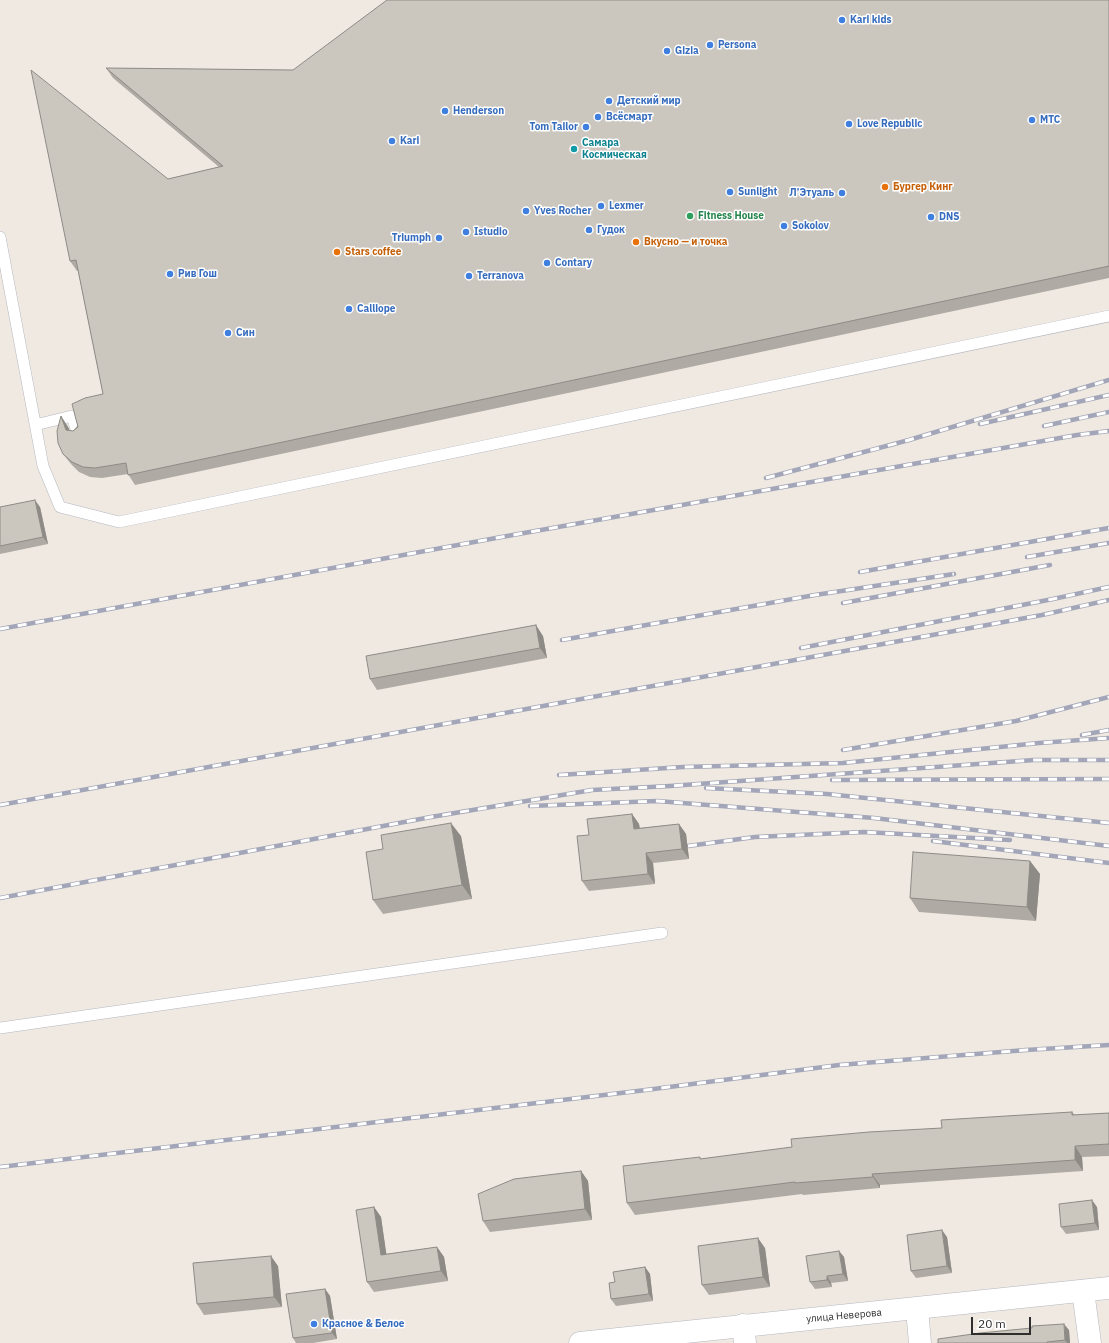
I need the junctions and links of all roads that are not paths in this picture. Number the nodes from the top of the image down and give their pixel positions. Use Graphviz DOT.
graph roads {
  1 [pos="0,237"];
  2 [pos="1109,316"];
  3 [pos="35,425"];
  4 [pos="78,435"];
  5 [pos="662,933"];
  6 [pos="0,1028"];
  7 [pos="1109,1288"];
  8 [pos="1083,1291"];
  9 [pos="917,1309"];
  10 [pos="744,1334"];
  11 [pos="580,1343"];
  12 [pos="920,1343"];
  13 [pos="1090,1343"];
  1 -- 3 [label="lane"];
  2 -- 3 [label="lane"];
  3 -- 4 [label="lane"];
  5 -- 6 [label="lane"];
  7 -- 8 [label="street, улица Неверова"];
  8 -- 9 [label="street, улица Неверова"];
  8 -- 13 [label="street"];
  9 -- 10 [label="street, улица Неверова"];
  9 -- 12 [label="street"];
  10 -- 11 [label="street, улица Неверова"];
}
